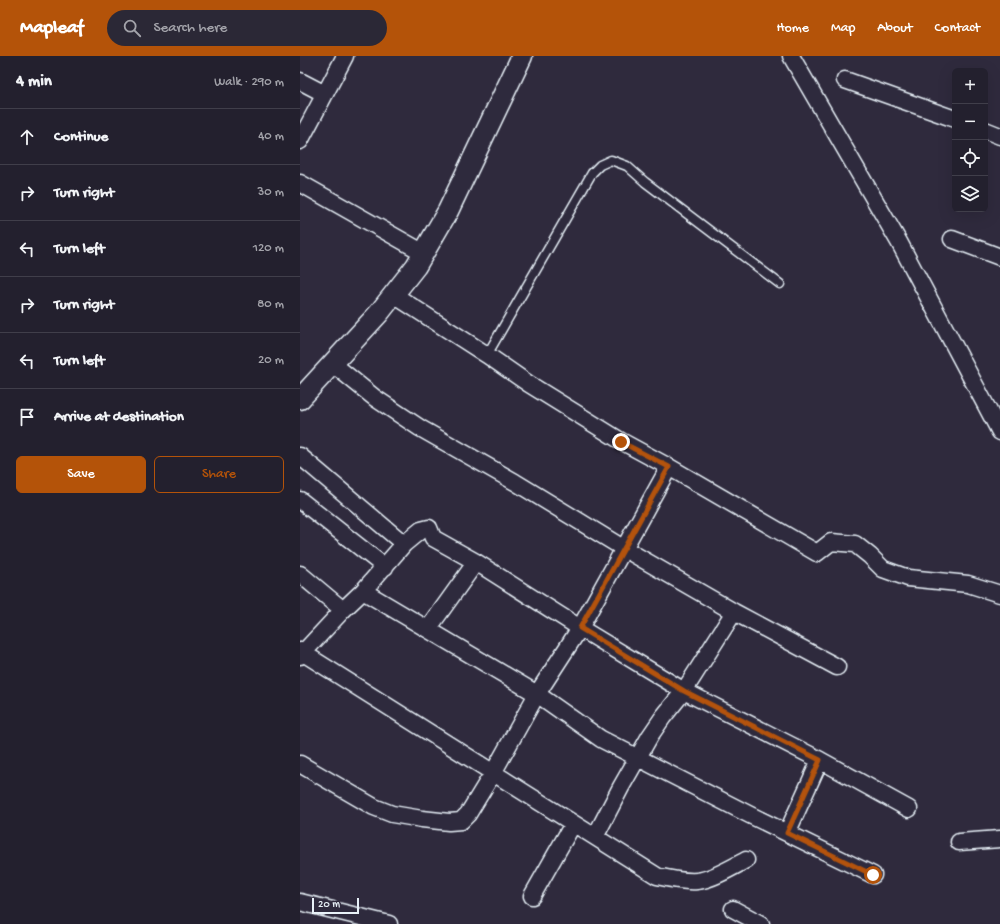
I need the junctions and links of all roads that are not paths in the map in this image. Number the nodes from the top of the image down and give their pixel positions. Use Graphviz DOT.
graph roads {
  1 [pos="345,56"];
  2 [pos="522,56"];
  3 [pos="791,56"];
  4 [pos="845,80"];
  5 [pos="300,81"];
  6 [pos="325,94"];
  7 [pos="952,118"];
  8 [pos="988,131"];
  9 [pos="1000,136"];
  10 [pos="300,141"];
  11 [pos="300,183"];
  12 [pos="952,239"];
  13 [pos="424,252"];
  14 [pos="1000,257"];
  15 [pos="780,284"];
  16 [pos="394,295"];
  17 [pos="487,355"];
  18 [pos="333,364"];
  19 [pos="300,398"];
  20 [pos="1000,432"];
  21 [pos="300,456"];
  22 [pos="669,467"];
  23 [pos="300,500"];
  24 [pos="404,544"];
  25 [pos="623,548"];
  26 [pos="476,562"];
  27 [pos="385,567"];
  28 [pos="300,574"];
  29 [pos="364,591"];
  30 [pos="1000,594"];
  31 [pos="343,610"];
  32 [pos="734,612"];
  33 [pos="580,628"];
  34 [pos="428,629"];
  35 [pos="301,653"];
  36 [pos="837,666"];
  37 [pos="684,691"];
  38 [pos="537,694"];
  39 [pos="638,757"];
  40 [pos="820,760"];
  41 [pos="300,764"];
  42 [pos="493,773"];
  43 [pos="909,809"];
  44 [pos="573,824"];
  45 [pos="787,833"];
  46 [pos="595,837"];
  47 [pos="1000,839"];
  48 [pos="959,842"];
  49 [pos="746,860"];
  50 [pos="873,875"];
  51 [pos="532,896"];
  52 [pos="300,902"];
  53 [pos="733,909"];
  54 [pos="389,924"];
  55 [pos="761,924"];
  1 -- 6 [label="street"];
  2 -- 13 [label="street"];
  3 -- 20 [label="street"];
  4 -- 7 [label="street"];
  5 -- 6 [label="street"];
  6 -- 10 [label="street"];
  8 -- 9 [label="street"];
  11 -- 13 [label="street"];
  12 -- 14 [label="street"];
  13 -- 16 [label="street"];
  15 -- 17 [label="lane"];
  16 -- 17 [label="street"];
  16 -- 18 [label="street"];
  17 -- 22 [label="street"];
  18 -- 19 [label="street"];
  18 -- 25 [label="street"];
  21 -- 24 [label="street"];
  22 -- 25 [label="street"];
  22 -- 30 [label="street"];
  23 -- 27 [label="street"];
  24 -- 26 [label="street"];
  24 -- 27 [label="street"];
  25 -- 32 [label="street"];
  25 -- 33 [label="street"];
  26 -- 33 [label="street"];
  26 -- 34 [label="street"];
  27 -- 29 [label="street"];
  28 -- 31 [label="street"];
  29 -- 31 [label="street"];
  29 -- 34 [label="street"];
  31 -- 35 [label="street"];
  32 -- 36 [label="street"];
  32 -- 37 [label="street"];
  33 -- 37 [label="street"];
  33 -- 38 [label="street"];
  34 -- 38 [label="street"];
  35 -- 42 [label="street"];
  37 -- 39 [label="street"];
  37 -- 40 [label="street"];
  38 -- 39 [label="street"];
  38 -- 42 [label="street"];
  39 -- 45 [label="street"];
  39 -- 46 [label="street"];
  40 -- 43 [label="street"];
  40 -- 45 [label="street"];
  41 -- 42 [label="street"];
  42 -- 44 [label="street"];
  44 -- 46 [label="street"];
  44 -- 51 [label="street"];
  45 -- 50 [label="street"];
  46 -- 49 [label="street"];
  47 -- 48 [label="street"];
  52 -- 54 [label="street"];
  53 -- 55 [label="street"];
}
